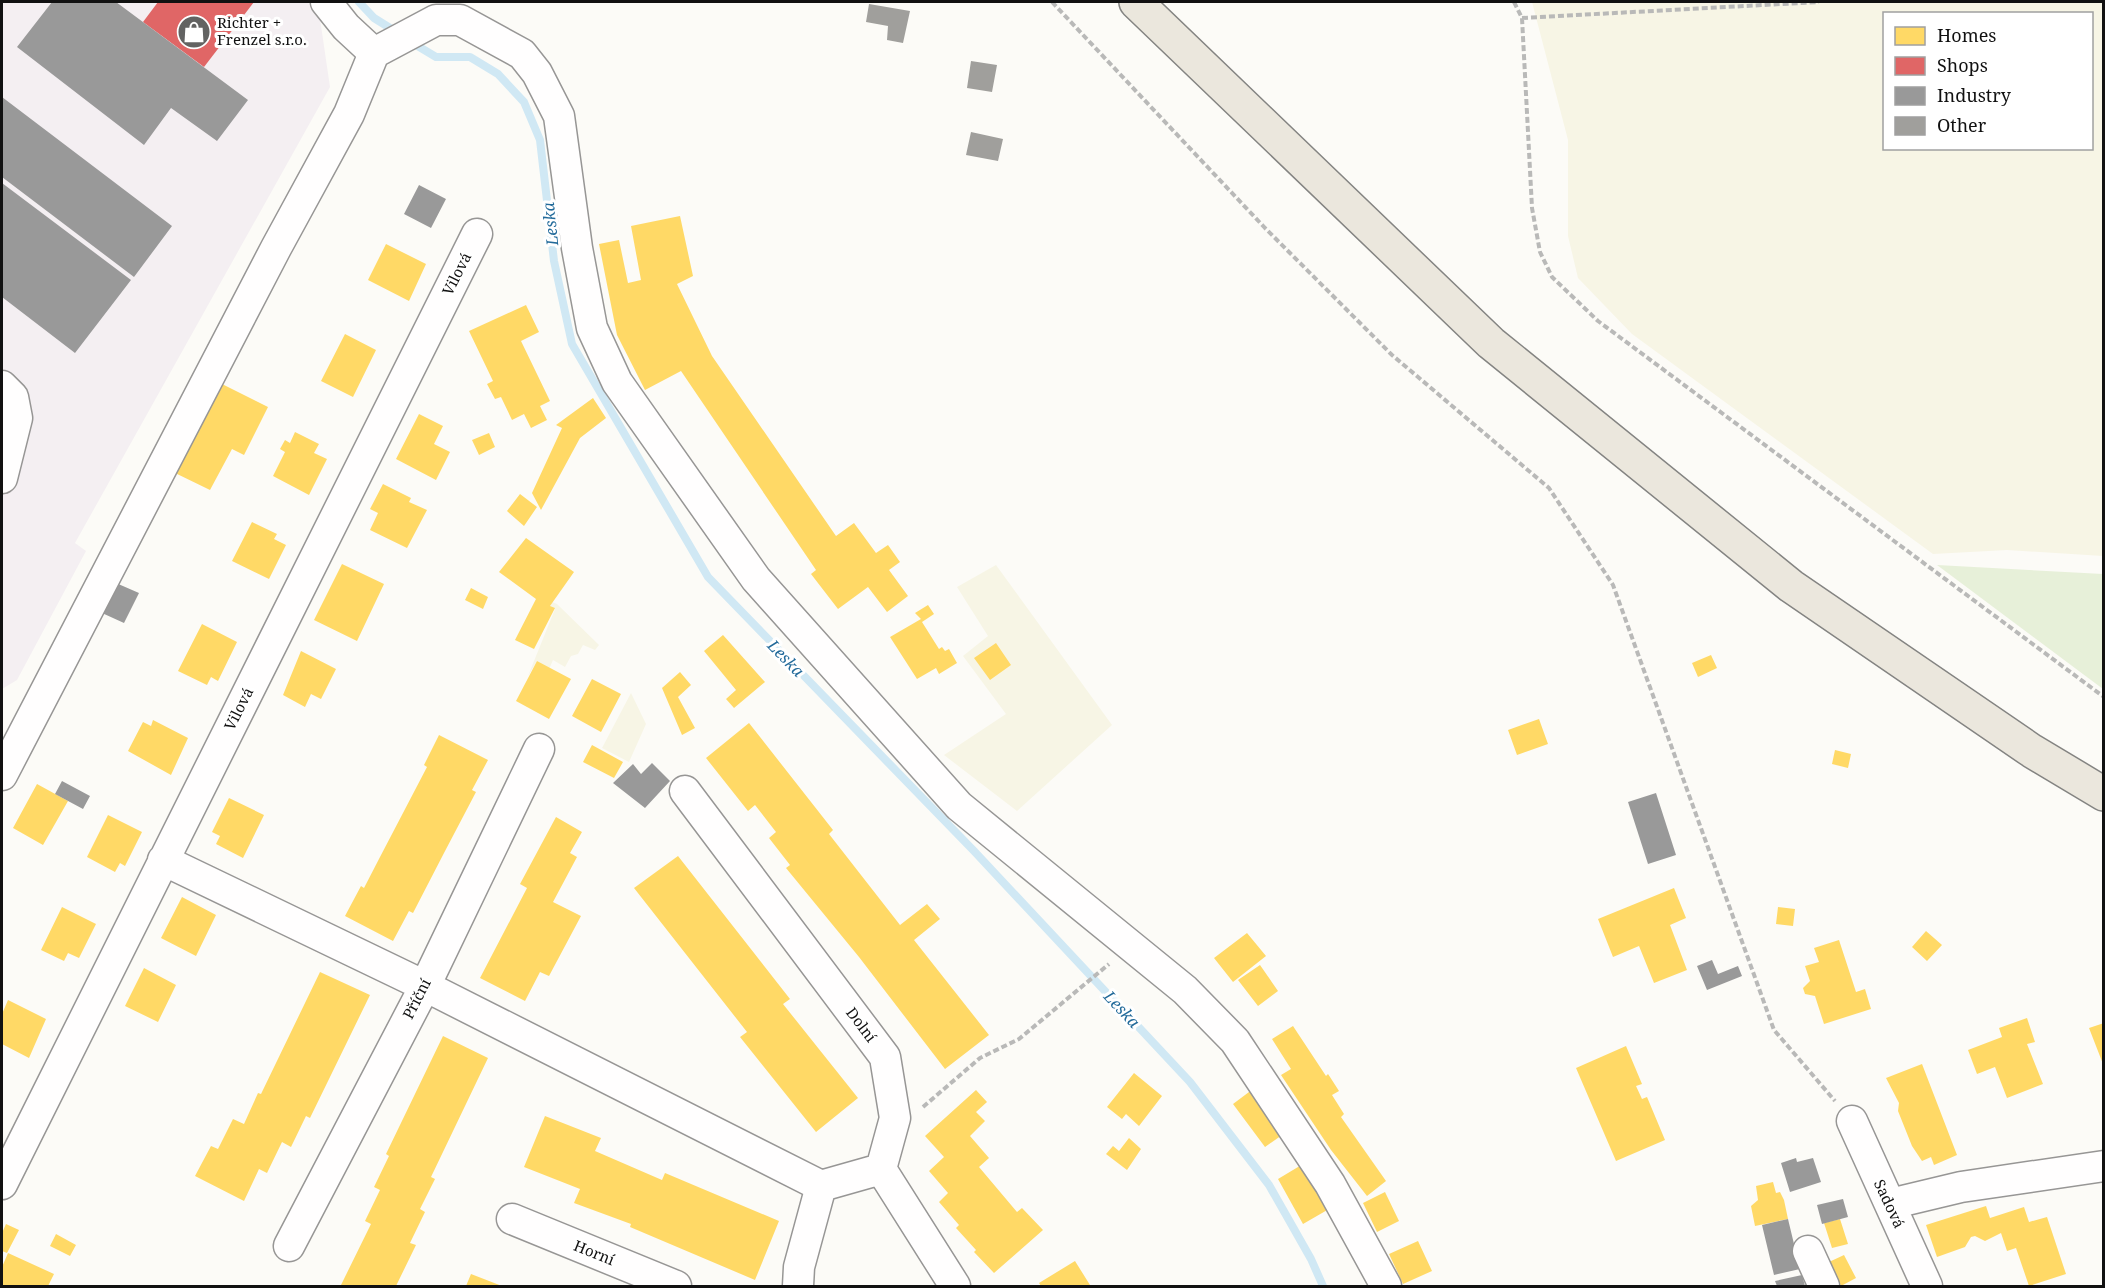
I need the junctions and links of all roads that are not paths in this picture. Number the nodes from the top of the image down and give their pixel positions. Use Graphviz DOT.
graph roads {
  1 [pos="326,2"];
  2 [pos="1136,2"];
  3 [pos="380,50"];
  4 [pos="477,234"];
  5 [pos="2,386"];
  6 [pos="2,478"];
  7 [pos="539,749"];
  8 [pos="2,775"];
  9 [pos="685,791"];
  10 [pos="2103,794"];
  11 [pos="163,860"];
  12 [pos="425,986"];
  13 [pos="1852,1121"];
  14 [pos="2103,1166"];
  15 [pos="881,1169"];
  16 [pos="2,1184"];
  17 [pos="821,1186"];
  18 [pos="1890,1204"];
  19 [pos="512,1219"];
  20 [pos="290,1246"];
  21 [pos="1809,1251"];
  22 [pos="676,1287"];
  23 [pos="798,1287"];
  24 [pos="955,1287"];
  25 [pos="1386,1287"];
  26 [pos="1824,1287"];
  27 [pos="1927,1287"];
  1 -- 3 [label="street"];
  2 -- 10 [label="main road"];
  3 -- 8 [label="street"];
  3 -- 25 [label="street"];
  4 -- 11 [label="street, Vilová"];
  5 -- 6 [label="street"];
  7 -- 12 [label="street, Příční"];
  9 -- 15 [label="street, Dolní"];
  11 -- 12 [label="street"];
  11 -- 16 [label="street, Vilová"];
  12 -- 17 [label="street"];
  12 -- 20 [label="street, Příční"];
  13 -- 18 [label="street, Sadová"];
  14 -- 18 [label="street"];
  15 -- 17 [label="street"];
  15 -- 24 [label="street"];
  17 -- 23 [label="street"];
  18 -- 27 [label="street, Sadová"];
  19 -- 22 [label="street, Horní"];
  21 -- 26 [label="street"];
}
